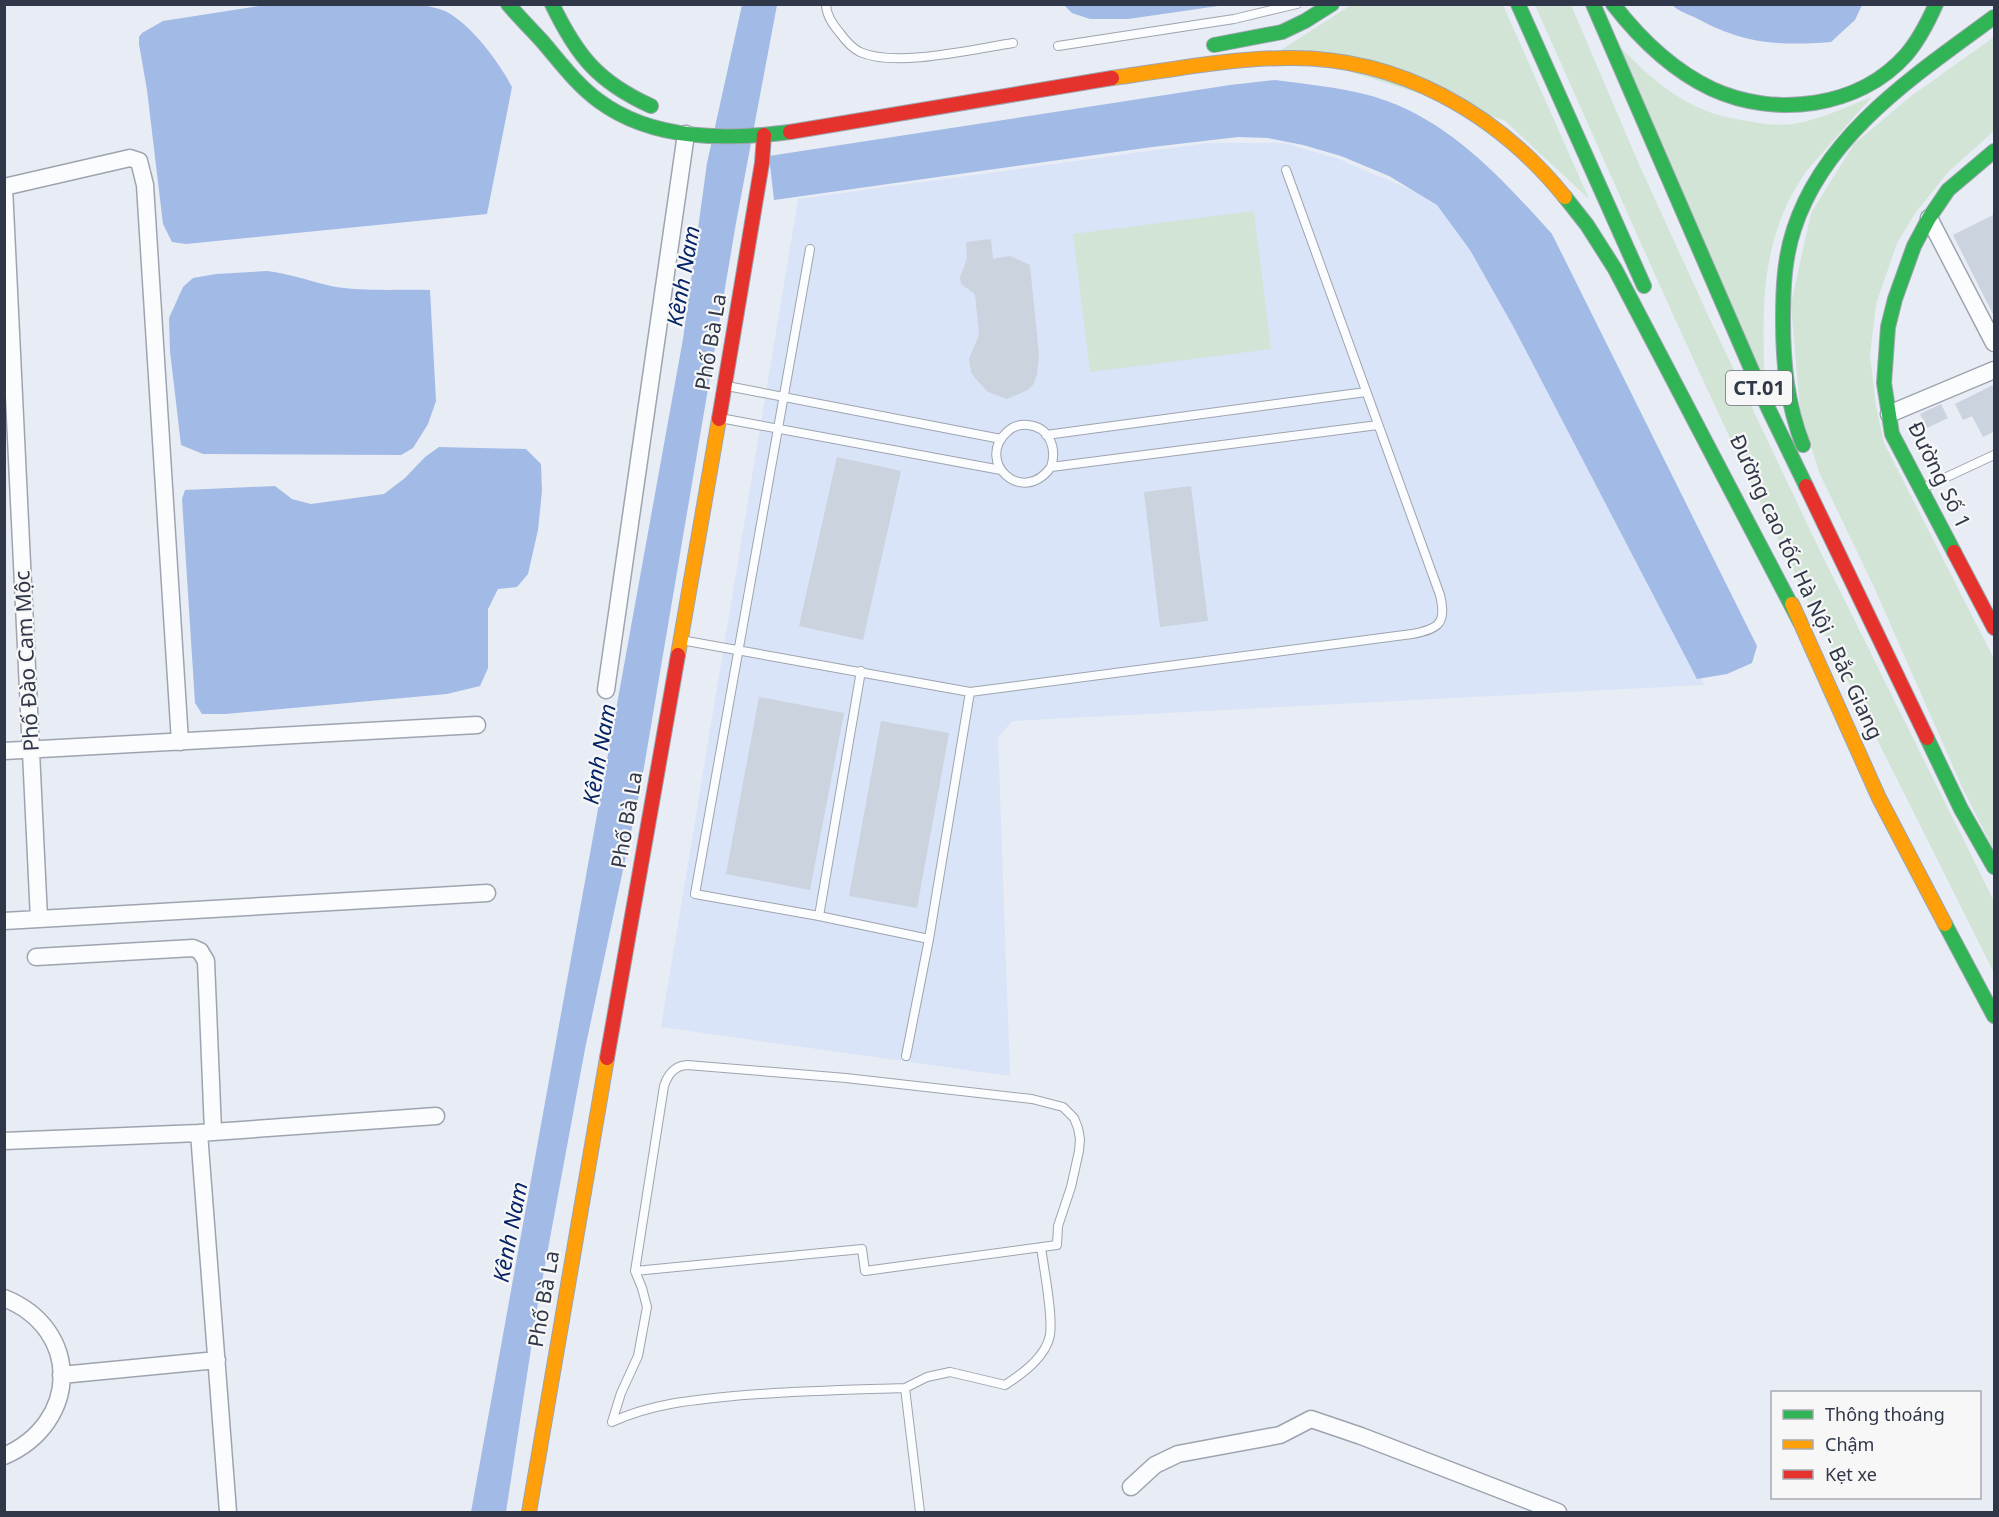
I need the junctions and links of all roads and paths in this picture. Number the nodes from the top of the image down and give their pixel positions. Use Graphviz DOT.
graph roads {
  1 [pos="508,4"];
  2 [pos="527,4"];
  3 [pos="552,4"];
  4 [pos="825,4"];
  5 [pos="1297,4"];
  6 [pos="1332,4"];
  7 [pos="1518,4"];
  8 [pos="1593,4"];
  9 [pos="1613,4"];
  10 [pos="1936,4"];
  11 [pos="1995,17"];
  12 [pos="543,43"];
  13 [pos="1013,43"];
  14 [pos="1058,46"];
  15 [pos="1200,48"];
  16 [pos="666,111"];
  17 [pos="686,134"];
  18 [pos="764,135"];
  19 [pos="1995,151"];
  20 [pos="1286,171"];
  21 [pos="5,187"];
  22 [pos="1929,218"];
  23 [pos="810,249"];
  24 [pos="1650,300"];
  25 [pos="1995,343"];
  26 [pos="1680,364"];
  27 [pos="9,366"];
  28 [pos="1995,370"];
  29 [pos="725,386"];
  30 [pos="1366,392"];
  31 [pos="784,398"];
  32 [pos="1888,414"];
  33 [pos="719,418"];
  34 [pos="1378,425"];
  35 [pos="778,428"];
  36 [pos="1046,435"];
  37 [pos="1001,439"];
  38 [pos="1995,455"];
  39 [pos="1050,467"];
  40 [pos="1001,470"];
  41 [pos="1921,489"];
  42 [pos="1800,622"];
  43 [pos="1995,628"];
  44 [pos="681,640"];
  45 [pos="738,649"];
  46 [pos="861,672"];
  47 [pos="606,690"];
  48 [pos="970,692"];
  49 [pos="477,725"];
  50 [pos="180,742"];
  51 [pos="32,750"];
  52 [pos="4,751"];
  53 [pos="1940,765"];
  54 [pos="1995,867"];
  55 [pos="487,893"];
  56 [pos="819,916"];
  57 [pos="39,919"];
  58 [pos="4,921"];
  59 [pos="929,939"];
  60 [pos="36,957"];
  61 [pos="1995,1016"];
  62 [pos="906,1056"];
  63 [pos="436,1116"];
  64 [pos="206,1132"];
  65 [pos="4,1141"];
  66 [pos="1041,1247"];
  67 [pos="635,1271"];
  68 [pos="4,1298"];
  69 [pos="217,1360"];
  70 [pos="62,1375"];
  71 [pos="905,1388"];
  72 [pos="4,1456"];
  73 [pos="1131,1487"];
  74 [pos="228,1512"];
  75 [pos="529,1512"];
  76 [pos="920,1512"];
  77 [pos="1558,1512"];
  1 -- 12 [label="main road"];
  2 -- 12 [label="main road"];
  3 -- 16 [label="main road"];
  4 -- 13 [label="lane"];
  5 -- 14 [label="lane"];
  6 -- 15 [label="main road"];
  7 -- 24 [label="main road"];
  8 -- 53 [label="main road, Đường cao tốc Hà Nội - Bắc Giang / CT.01"];
  9 -- 10 [label="main road"];
  11 -- 53 [label="main road"];
  12 -- 17 [label="main road"];
  17 -- 18 [label="main road"];
  17 -- 47 [label="street"];
  18 -- 29 [label="main road, Phố Bà La"];
  18 -- 42 [label="main road"];
  19 -- 22 [label="main road, Đường Số 1"];
  20 -- 30 [label="lane"];
  21 -- 27 [label="street, Phố Đào Cam Mộc"];
  21 -- 50 [label="street"];
  22 -- 25 [label="street"];
  22 -- 32 [label="main road, Đường Số 1"];
  23 -- 31 [label="lane"];
  26 -- 42 [label="main road, Đường cao tốc Hà Nội - Bắc Giang / CT.01"];
  27 -- 51 [label="street, Phố Đào Cam Mộc"];
  28 -- 32 [label="street"];
  29 -- 31 [label="lane"];
  29 -- 33 [label="main road, Phố Bà La"];
  30 -- 34 [label="lane"];
  30 -- 36 [label="lane"];
  31 -- 35 [label="lane"];
  31 -- 37 [label="lane"];
  32 -- 41 [label="main road, Đường Số 1"];
  33 -- 35 [label="lane"];
  33 -- 44 [label="main road, Phố Bà La"];
  34 -- 39 [label="lane"];
  34 -- 48 [label="lane"];
  35 -- 40 [label="lane"];
  35 -- 45 [label="lane"];
  36 -- 37 [label="lane"];
  36 -- 39 [label="lane"];
  37 -- 40 [label="lane"];
  38 -- 41 [label="lane"];
  39 -- 40 [label="lane"];
  41 -- 43 [label="main road, Đường Số 1"];
  42 -- 61 [label="main road, Đường cao tốc Hà Nội - Bắc Giang / CT.01"];
  44 -- 45 [label="lane"];
  44 -- 75 [label="main road, Phố Bà La"];
  45 -- 46 [label="lane"];
  45 -- 56 [label="lane"];
  46 -- 48 [label="lane"];
  46 -- 56 [label="lane"];
  48 -- 59 [label="lane"];
  49 -- 50 [label="street"];
  50 -- 51 [label="street"];
  51 -- 52 [label="street"];
  51 -- 57 [label="street, Phố Đào Cam Mộc"];
  53 -- 54 [label="main road, Đường cao tốc Hà Nội - Bắc Giang / CT.01"];
  55 -- 57 [label="street"];
  56 -- 59 [label="lane"];
  57 -- 58 [label="street"];
  59 -- 62 [label="lane"];
  60 -- 64 [label="street"];
  63 -- 64 [label="street"];
  64 -- 65 [label="street"];
  64 -- 69 [label="street"];
  66 -- 67 [label="lane"];
  66 -- 67 [label="lane"];
  66 -- 71 [label="lane"];
  67 -- 71 [label="lane"];
  68 -- 70 [label="street"];
  69 -- 70 [label="street"];
  69 -- 74 [label="street"];
  70 -- 72 [label="street"];
  71 -- 76 [label="lane"];
  73 -- 77 [label="street"];
}
